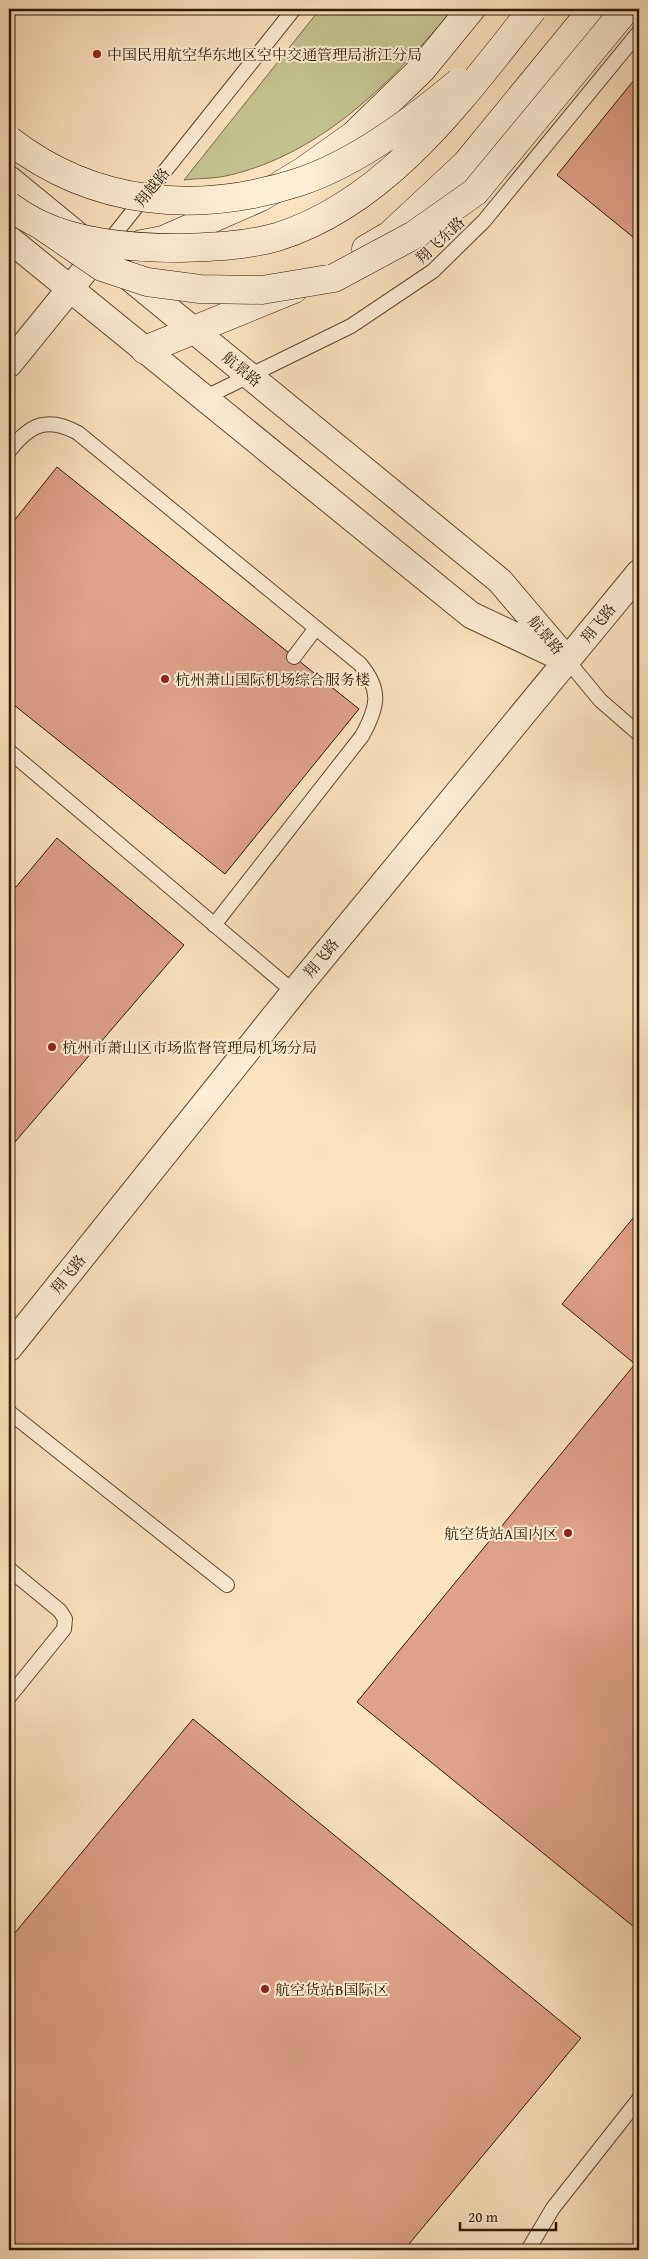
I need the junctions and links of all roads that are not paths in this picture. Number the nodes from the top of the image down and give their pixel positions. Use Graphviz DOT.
graph roads {
  1 [pos="294,9"];
  2 [pos="471,9"];
  3 [pos="594,9"];
  4 [pos="626,9"];
  5 [pos="528,15"];
  6 [pos="639,32"];
  7 [pos="9,140"];
  8 [pos="9,179"];
  9 [pos="9,206"];
  10 [pos="42,226"];
  11 [pos="9,238"];
  12 [pos="99,253"];
  13 [pos="70,288"];
  14 [pos="194,330"];
  15 [pos="145,350"];
  16 [pos="9,364"];
  17 [pos="250,376"];
  18 [pos="204,398"];
  19 [pos="9,451"];
  20 [pos="639,573"];
  21 [pos="316,628"];
  22 [pos="294,657"];
  23 [pos="567,660"];
  24 [pos="639,734"];
  25 [pos="9,751"];
  26 [pos="214,925"];
  27 [pos="294,992"];
  28 [pos="9,1348"];
  29 [pos="9,1412"];
  30 [pos="9,1569"];
  31 [pos="227,1585"];
  32 [pos="9,1697"];
  33 [pos="639,2099"];
  34 [pos="528,2250"];
  1 -- 12 [label="lane, 翔越路"];
  2 -- 12 [label="main road"];
  3 -- 14 [label="main road"];
  4 -- 10 [label="main road, bridge"];
  5 -- 7 [label="main road, bridge"];
  5 -- 10 [label="main road, bridge"];
  6 -- 17 [label="lane, 翔飞东路"];
  8 -- 12 [label="street, 航景路"];
  9 -- 10 [label="main road, bridge"];
  11 -- 13 [label="street, 航景路"];
  12 -- 13 [label="street, 翔越路"];
  12 -- 14 [label="street, 航景路"];
  13 -- 15 [label="street, 航景路"];
  13 -- 16 [label="street, 翔越路"];
  14 -- 15 [label="main road"];
  14 -- 17 [label="street, 航景路"];
  15 -- 18 [label="street, 航景路"];
  17 -- 18 [label="lane, 翔飞东路"];
  17 -- 23 [label="street, 航景路"];
  18 -- 23 [label="street, 航景路"];
  19 -- 21 [label="lane"];
  20 -- 23 [label="street, 翔飞路"];
  21 -- 22 [label="lane"];
  21 -- 26 [label="lane"];
  23 -- 24 [label="lane"];
  23 -- 27 [label="street, 翔飞路"];
  25 -- 26 [label="lane"];
  26 -- 27 [label="lane"];
  27 -- 28 [label="street, 翔飞路"];
  29 -- 31 [label="lane"];
  30 -- 32 [label="lane"];
  33 -- 34 [label="lane"];
}
